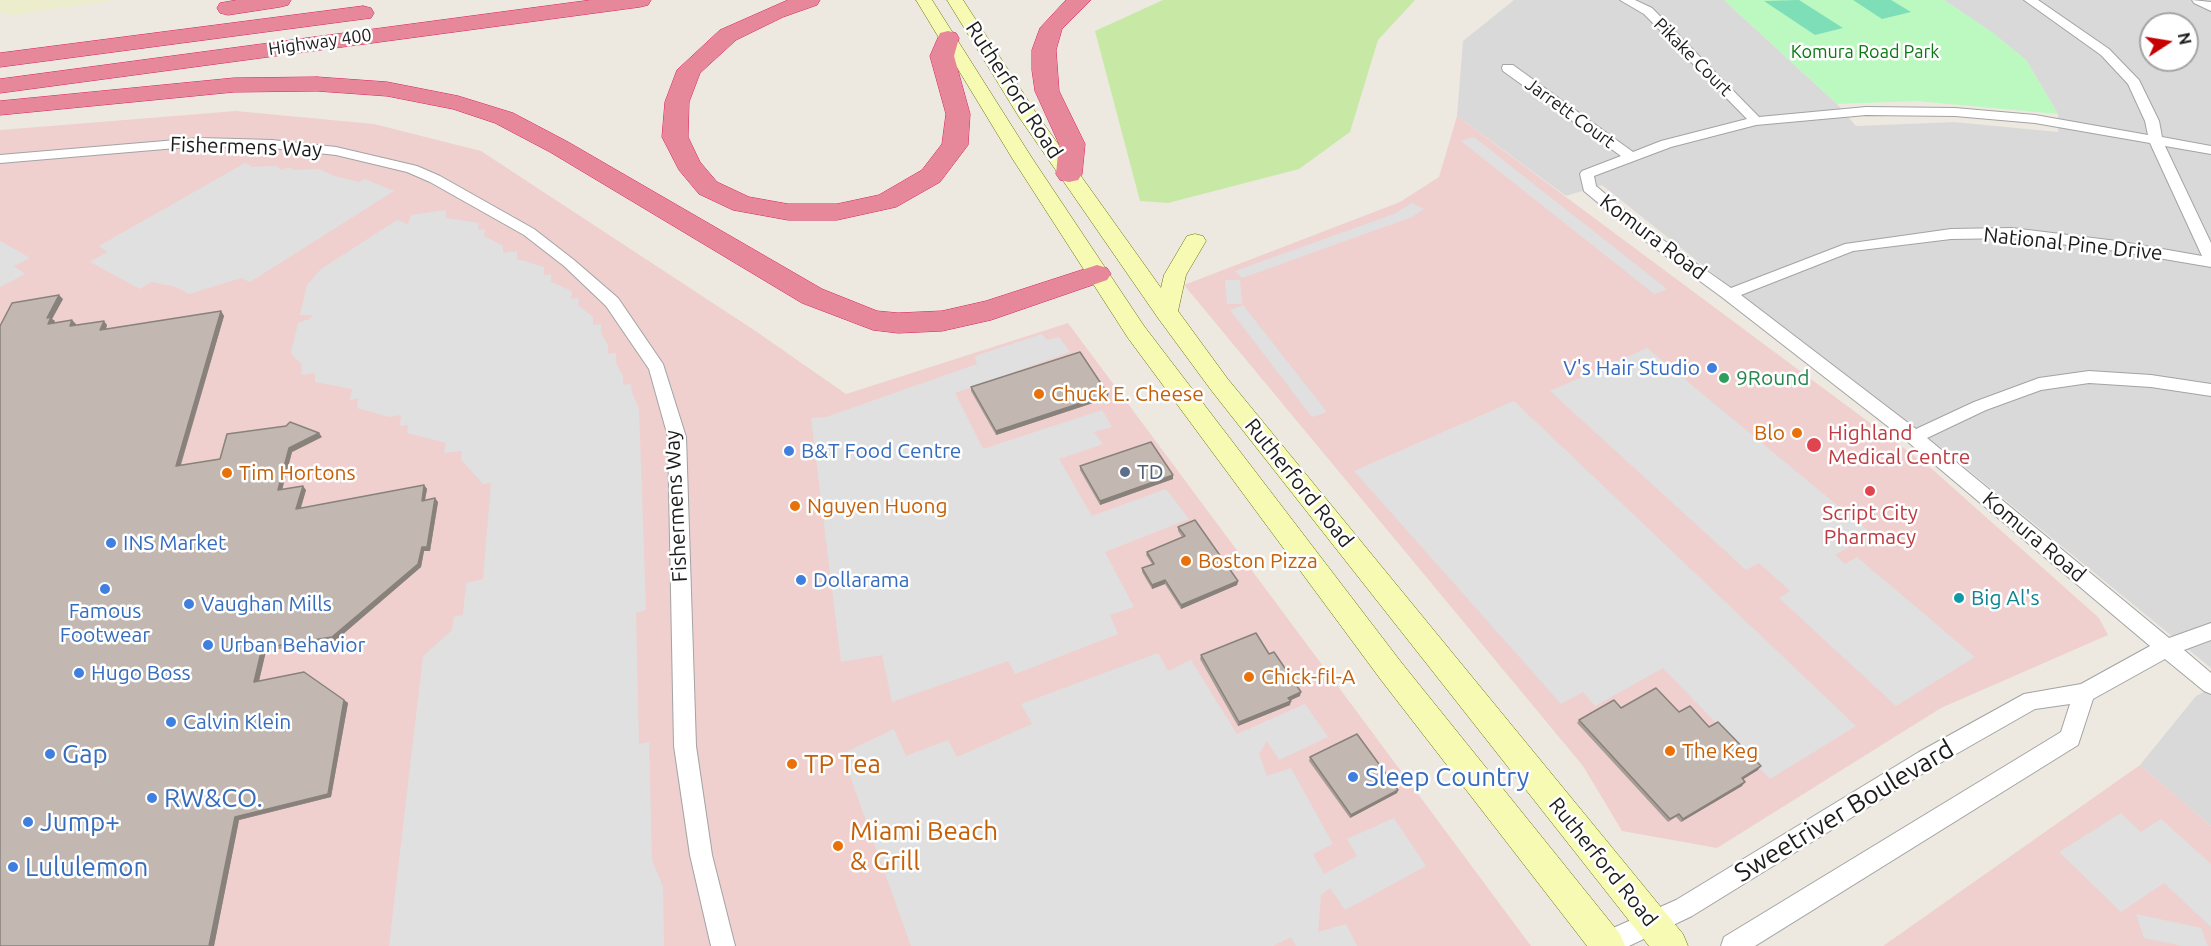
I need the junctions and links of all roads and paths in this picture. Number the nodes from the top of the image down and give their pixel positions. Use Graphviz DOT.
graph roads {
  1 [pos="280,0"];
  2 [pos="640,0"];
  3 [pos="809,0"];
  4 [pos="924,0"];
  5 [pos="955,0"];
  6 [pos="1080,0"];
  7 [pos="1626,0"];
  8 [pos="2030,0"];
  9 [pos="2198,0"];
  10 [pos="2211,8"];
  11 [pos="212,10"];
  12 [pos="386,10"];
  13 [pos="177,16"];
  14 [pos="948,38"];
  15 [pos="0,42"];
  16 [pos="0,60"];
  17 [pos="1508,68"];
  18 [pos="0,86"];
  19 [pos="0,108"];
  20 [pos="1756,121"];
  21 [pos="2156,141"];
  22 [pos="2211,150"];
  23 [pos="1631,157"];
  24 [pos="0,159"];
  25 [pos="1069,174"];
  26 [pos="1195,241"];
  27 [pos="1126,256"];
  28 [pos="2211,260"];
  29 [pos="1097,274"];
  30 [pos="1729,294"];
  31 [pos="1166,313"];
  32 [pos="2211,390"];
  33 [pos="1914,437"];
  34 [pos="2211,631"];
  35 [pos="2166,648"];
  36 [pos="2211,685"];
  37 [pos="2085,693"];
  38 [pos="1662,935"];
  39 [pos="1605,945"];
  40 [pos="723,946"];
  41 [pos="1733,946"];
  1 -- 11 [label="highway"];
  2 -- 18 [label="highway, Highway 400"];
  3 -- 14 [label="highway"];
  4 -- 14 [label="main road, Rutherford Road"];
  5 -- 25 [label="main road, Rutherford Road"];
  6 -- 25 [label="highway"];
  7 -- 20 [label="street, Pikake Court"];
  8 -- 21 [label="street"];
  9 -- 10 [label="street"];
  12 -- 16 [label="highway, Highway 400"];
  13 -- 15 [label="highway"];
  14 -- 29 [label="main road, Rutherford Road"];
  17 -- 23 [label="street, Jarrett Court"];
  19 -- 29 [label="highway"];
  20 -- 21 [label="street, Komura Road"];
  20 -- 23 [label="street, Komura Road"];
  21 -- 22 [label="street, Komura Road"];
  21 -- 28 [label="street"];
  23 -- 30 [label="street, Komura Road"];
  24 -- 40 [label="street, Fishermens Way"];
  25 -- 27 [label="main road, Rutherford Road"];
  26 -- 31 [label="main road"];
  27 -- 29 [label="main road"];
  27 -- 31 [label="main road, Rutherford Road"];
  28 -- 30 [label="street, National Pine Drive"];
  29 -- 39 [label="main road, Rutherford Road"];
  30 -- 33 [label="street, Komura Road"];
  31 -- 38 [label="main road, Rutherford Road"];
  32 -- 33 [label="street"];
  33 -- 35 [label="street, Komura Road"];
  34 -- 35 [label="street, Sweetriver Boulevard"];
  35 -- 36 [label="street, Komura Road"];
  35 -- 37 [label="street, Sweetriver Boulevard"];
  37 -- 38 [label="street, Sweetriver Boulevard"];
  37 -- 41 [label="street"];
  38 -- 39 [label="street, Sweetriver Boulevard"];
}
